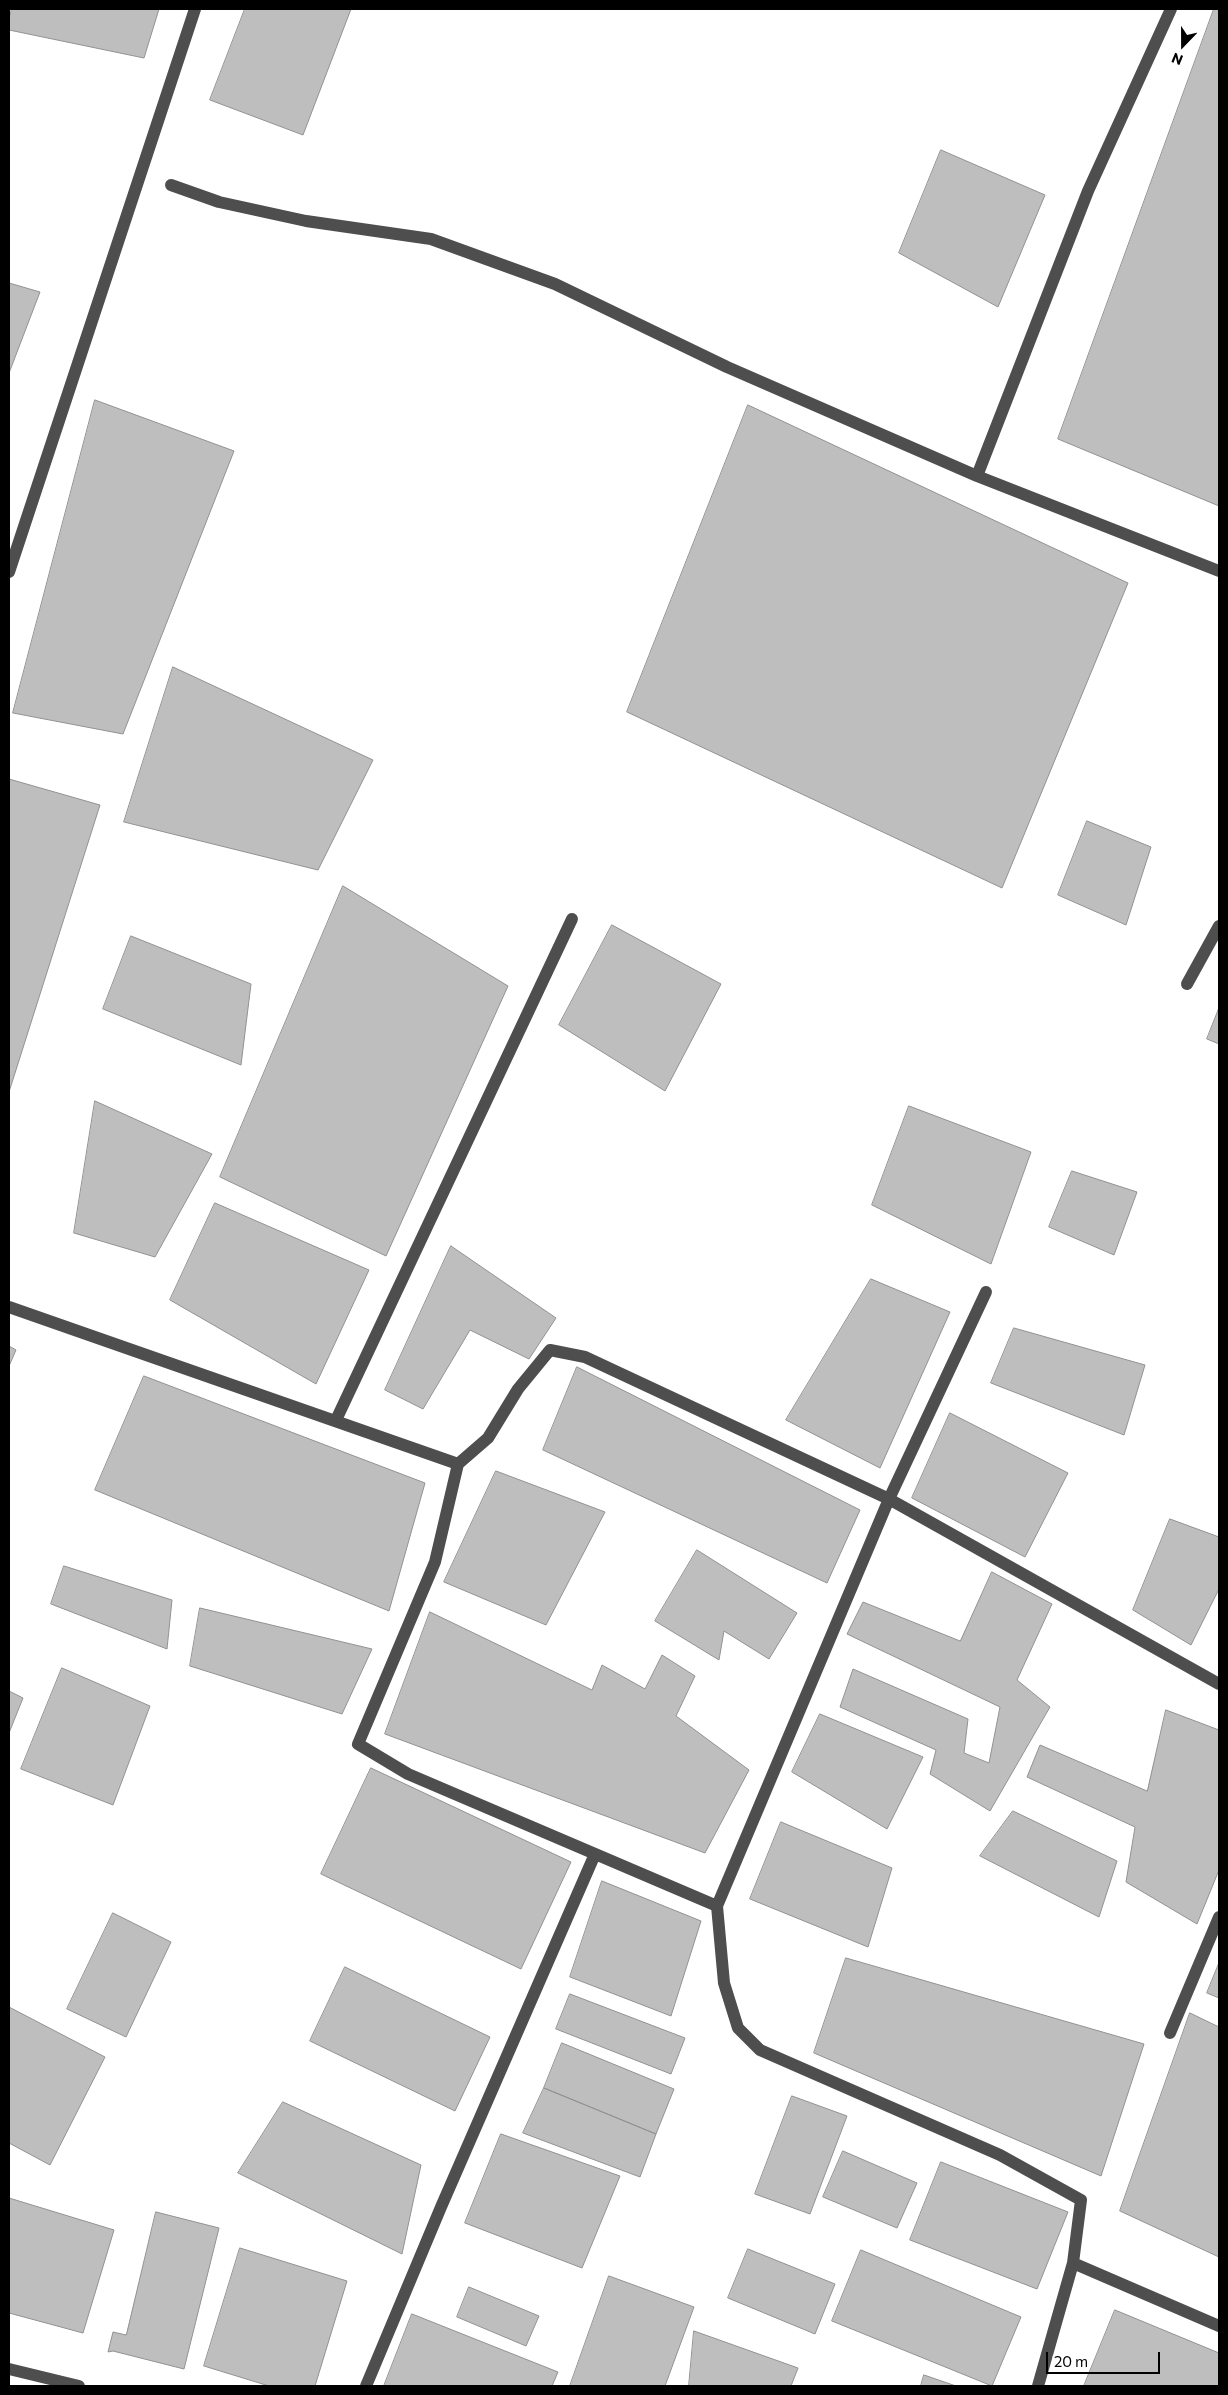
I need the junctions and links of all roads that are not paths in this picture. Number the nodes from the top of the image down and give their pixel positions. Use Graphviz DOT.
graph roads {
  1 [pos="195,9"];
  2 [pos="1171,9"];
  3 [pos="171,185"];
  4 [pos="977,476"];
  5 [pos="1219,571"];
  6 [pos="9,572"];
  7 [pos="572,919"];
  8 [pos="1219,926"];
  9 [pos="1187,984"];
  10 [pos="986,1292"];
  11 [pos="9,1307"];
  12 [pos="336,1420"];
  13 [pos="458,1464"];
  14 [pos="889,1500"];
  15 [pos="1219,1684"];
  16 [pos="595,1854"];
  17 [pos="717,1906"];
  18 [pos="1219,1916"];
  19 [pos="1170,2033"];
  20 [pos="1073,2262"];
  21 [pos="1219,2326"];
  22 [pos="9,2369"];
  23 [pos="55,2383"];
  24 [pos="79,2386"];
  25 [pos="366,2386"];
  26 [pos="1038,2386"];
  1 -- 6 [label="street"];
  2 -- 4 [label="street"];
  3 -- 4 [label="street"];
  4 -- 5 [label="street"];
  7 -- 12 [label="street"];
  8 -- 9 [label="street"];
  10 -- 14 [label="street"];
  11 -- 12 [label="street"];
  12 -- 13 [label="street"];
  13 -- 14 [label="street"];
  13 -- 16 [label="street"];
  14 -- 15 [label="street"];
  14 -- 17 [label="street"];
  16 -- 17 [label="street"];
  16 -- 25 [label="street"];
  17 -- 20 [label="street"];
  18 -- 19 [label="street"];
  20 -- 21 [label="street"];
  20 -- 26 [label="street"];
  22 -- 23 [label="street"];
  23 -- 24 [label="street"];
}
